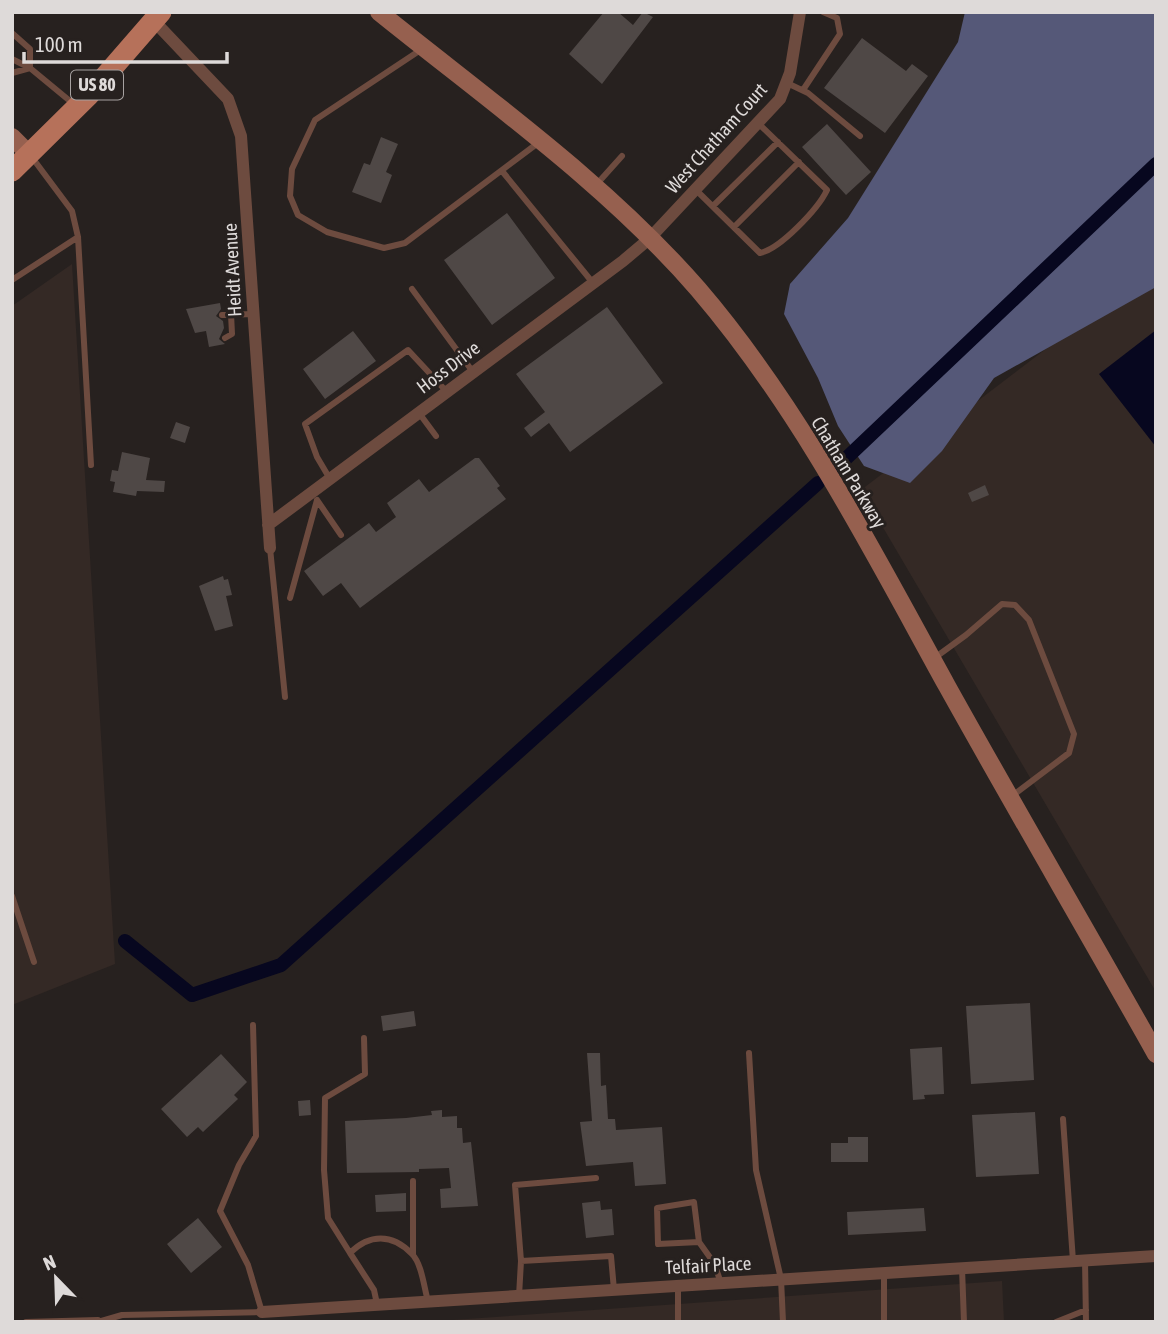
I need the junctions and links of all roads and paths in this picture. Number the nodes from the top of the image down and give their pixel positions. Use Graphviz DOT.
graph roads {
  1 [pos="800,12"];
  2 [pos="823,12"];
  3 [pos="386,15"];
  4 [pos="157,17"];
  5 [pos="12,33"];
  6 [pos="423,48"];
  7 [pos="12,59"];
  8 [pos="30,68"];
  9 [pos="12,73"];
  10 [pos="788,83"];
  11 [pos="803,90"];
  12 [pos="77,107"];
  13 [pos="759,124"];
  14 [pos="860,136"];
  15 [pos="12,137"];
  16 [pos="539,141"];
  17 [pos="778,142"];
  18 [pos="30,155"];
  19 [pos="622,156"];
  20 [pos="799,162"];
  21 [pos="12,171"];
  22 [pos="502,171"];
  23 [pos="595,186"];
  24 [pos="696,190"];
  25 [pos="713,206"];
  26 [pos="734,227"];
  27 [pos="78,237"];
  28 [pos="649,239"];
  29 [pos="12,280"];
  30 [pos="593,283"];
  31 [pos="412,289"];
  32 [pos="231,314"];
  33 [pos="254,314"];
  34 [pos="222,315"];
  35 [pos="225,338"];
  36 [pos="474,372"];
  37 [pos="447,392"];
  38 [pos="419,413"];
  39 [pos="436,436"];
  40 [pos="90,465"];
  41 [pos="330,479"];
  42 [pos="314,497"];
  43 [pos="268,525"];
  44 [pos="341,535"];
  45 [pos="270,548"];
  46 [pos="290,598"];
  47 [pos="932,659"];
  48 [pos="285,696"];
  49 [pos="1010,797"];
  50 [pos="12,896"];
  51 [pos="34,962"];
  52 [pos="253,1025"];
  53 [pos="364,1038"];
  54 [pos="749,1053"];
  55 [pos="1156,1054"];
  56 [pos="1063,1119"];
  57 [pos="596,1178"];
  58 [pos="412,1181"];
  59 [pos="699,1242"];
  60 [pos="350,1253"];
  61 [pos="414,1255"];
  62 [pos="1156,1256"];
  63 [pos="521,1261"];
  64 [pos="1079,1261"];
  65 [pos="962,1268"];
  66 [pos="884,1272"];
  67 [pos="781,1279"];
  68 [pos="721,1283"];
  69 [pos="678,1286"];
  70 [pos="614,1290"];
  71 [pos="519,1296"];
  72 [pos="428,1301"];
  73 [pos="377,1304"];
  74 [pos="1086,1310"];
  75 [pos="262,1311"];
  76 [pos="98,1321"];
  77 [pos="26,1322"];
  78 [pos="678,1322"];
  79 [pos="783,1322"];
  80 [pos="884,1322"];
  81 [pos="964,1322"];
  82 [pos="1056,1322"];
  83 [pos="1086,1322"];
  1 -- 10 [label="street, West Chatham Court"];
  2 -- 11 [label="lane"];
  3 -- 6 [label="main road, Chatham Parkway"];
  4 -- 12 [label="main road, US 80"];
  4 -- 33 [label="street, Heidt Avenue"];
  5 -- 8 [label="lane"];
  6 -- 16 [label="main road, Chatham Parkway"];
  6 -- 22 [label="lane"];
  7 -- 8 [label="lane"];
  8 -- 9 [label="lane"];
  8 -- 12 [label="lane"];
  10 -- 11 [label="lane"];
  10 -- 13 [label="street, West Chatham Court"];
  11 -- 14 [label="lane"];
  12 -- 18 [label="main road, US 80"];
  13 -- 17 [label="lane"];
  13 -- 24 [label="street, West Chatham Court"];
  15 -- 18 [label="main road"];
  16 -- 22 [label="lane"];
  16 -- 23 [label="main road, Chatham Parkway"];
  17 -- 20 [label="lane"];
  17 -- 25 [label="lane"];
  18 -- 21 [label="main road, US 80"];
  18 -- 27 [label="lane"];
  19 -- 23 [label="lane"];
  20 -- 26 [label="lane"];
  20 -- 26 [label="lane"];
  22 -- 30 [label="lane"];
  23 -- 28 [label="main road, Chatham Parkway"];
  24 -- 25 [label="lane"];
  24 -- 28 [label="street, West Chatham Court"];
  25 -- 26 [label="lane"];
  27 -- 29 [label="lane"];
  27 -- 40 [label="lane"];
  28 -- 30 [label="street, Hoss Drive"];
  28 -- 47 [label="main road, Chatham Parkway"];
  30 -- 36 [label="street, Hoss Drive"];
  31 -- 36 [label="lane"];
  32 -- 33 [label="lane"];
  32 -- 34 [label="lane"];
  32 -- 35 [label="lane"];
  33 -- 43 [label="street, Heidt Avenue"];
  36 -- 37 [label="street, Hoss Drive"];
  37 -- 38 [label="street, Hoss Drive"];
  37 -- 41 [label="lane"];
  38 -- 39 [label="lane"];
  38 -- 41 [label="street, Hoss Drive"];
  41 -- 42 [label="street, Hoss Drive"];
  42 -- 43 [label="street, Hoss Drive"];
  42 -- 44 [label="lane"];
  42 -- 46 [label="lane"];
  43 -- 45 [label="street, Heidt Avenue"];
  45 -- 48 [label="lane"];
  47 -- 49 [label="main road, Chatham Parkway"];
  47 -- 49 [label="lane"];
  49 -- 55 [label="main road, Chatham Parkway"];
  50 -- 51 [label="lane"];
  52 -- 75 [label="lane"];
  53 -- 60 [label="lane"];
  54 -- 67 [label="lane"];
  56 -- 64 [label="lane"];
  57 -- 63 [label="lane"];
  58 -- 61 [label="lane"];
  59 -- 59 [label="lane"];
  59 -- 68 [label="lane"];
  60 -- 61 [label="lane"];
  60 -- 73 [label="lane"];
  61 -- 72 [label="lane"];
  62 -- 64 [label="street, Telfair Place"];
  63 -- 70 [label="lane"];
  63 -- 71 [label="lane"];
  64 -- 65 [label="street, Telfair Place"];
  64 -- 74 [label="lane"];
  65 -- 66 [label="street, Telfair Place"];
  65 -- 81 [label="lane"];
  66 -- 67 [label="street, Telfair Place"];
  66 -- 80 [label="lane"];
  67 -- 68 [label="street, Telfair Place"];
  67 -- 79 [label="lane"];
  68 -- 69 [label="street, Telfair Place"];
  69 -- 70 [label="street, Telfair Place"];
  69 -- 78 [label="lane"];
  70 -- 71 [label="street, Telfair Place"];
  71 -- 72 [label="street, Telfair Place"];
  72 -- 73 [label="street, Telfair Place"];
  73 -- 75 [label="street, Telfair Place"];
  74 -- 82 [label="lane"];
  74 -- 83 [label="lane"];
  75 -- 76 [label="lane"];
  76 -- 77 [label="lane"];
}
